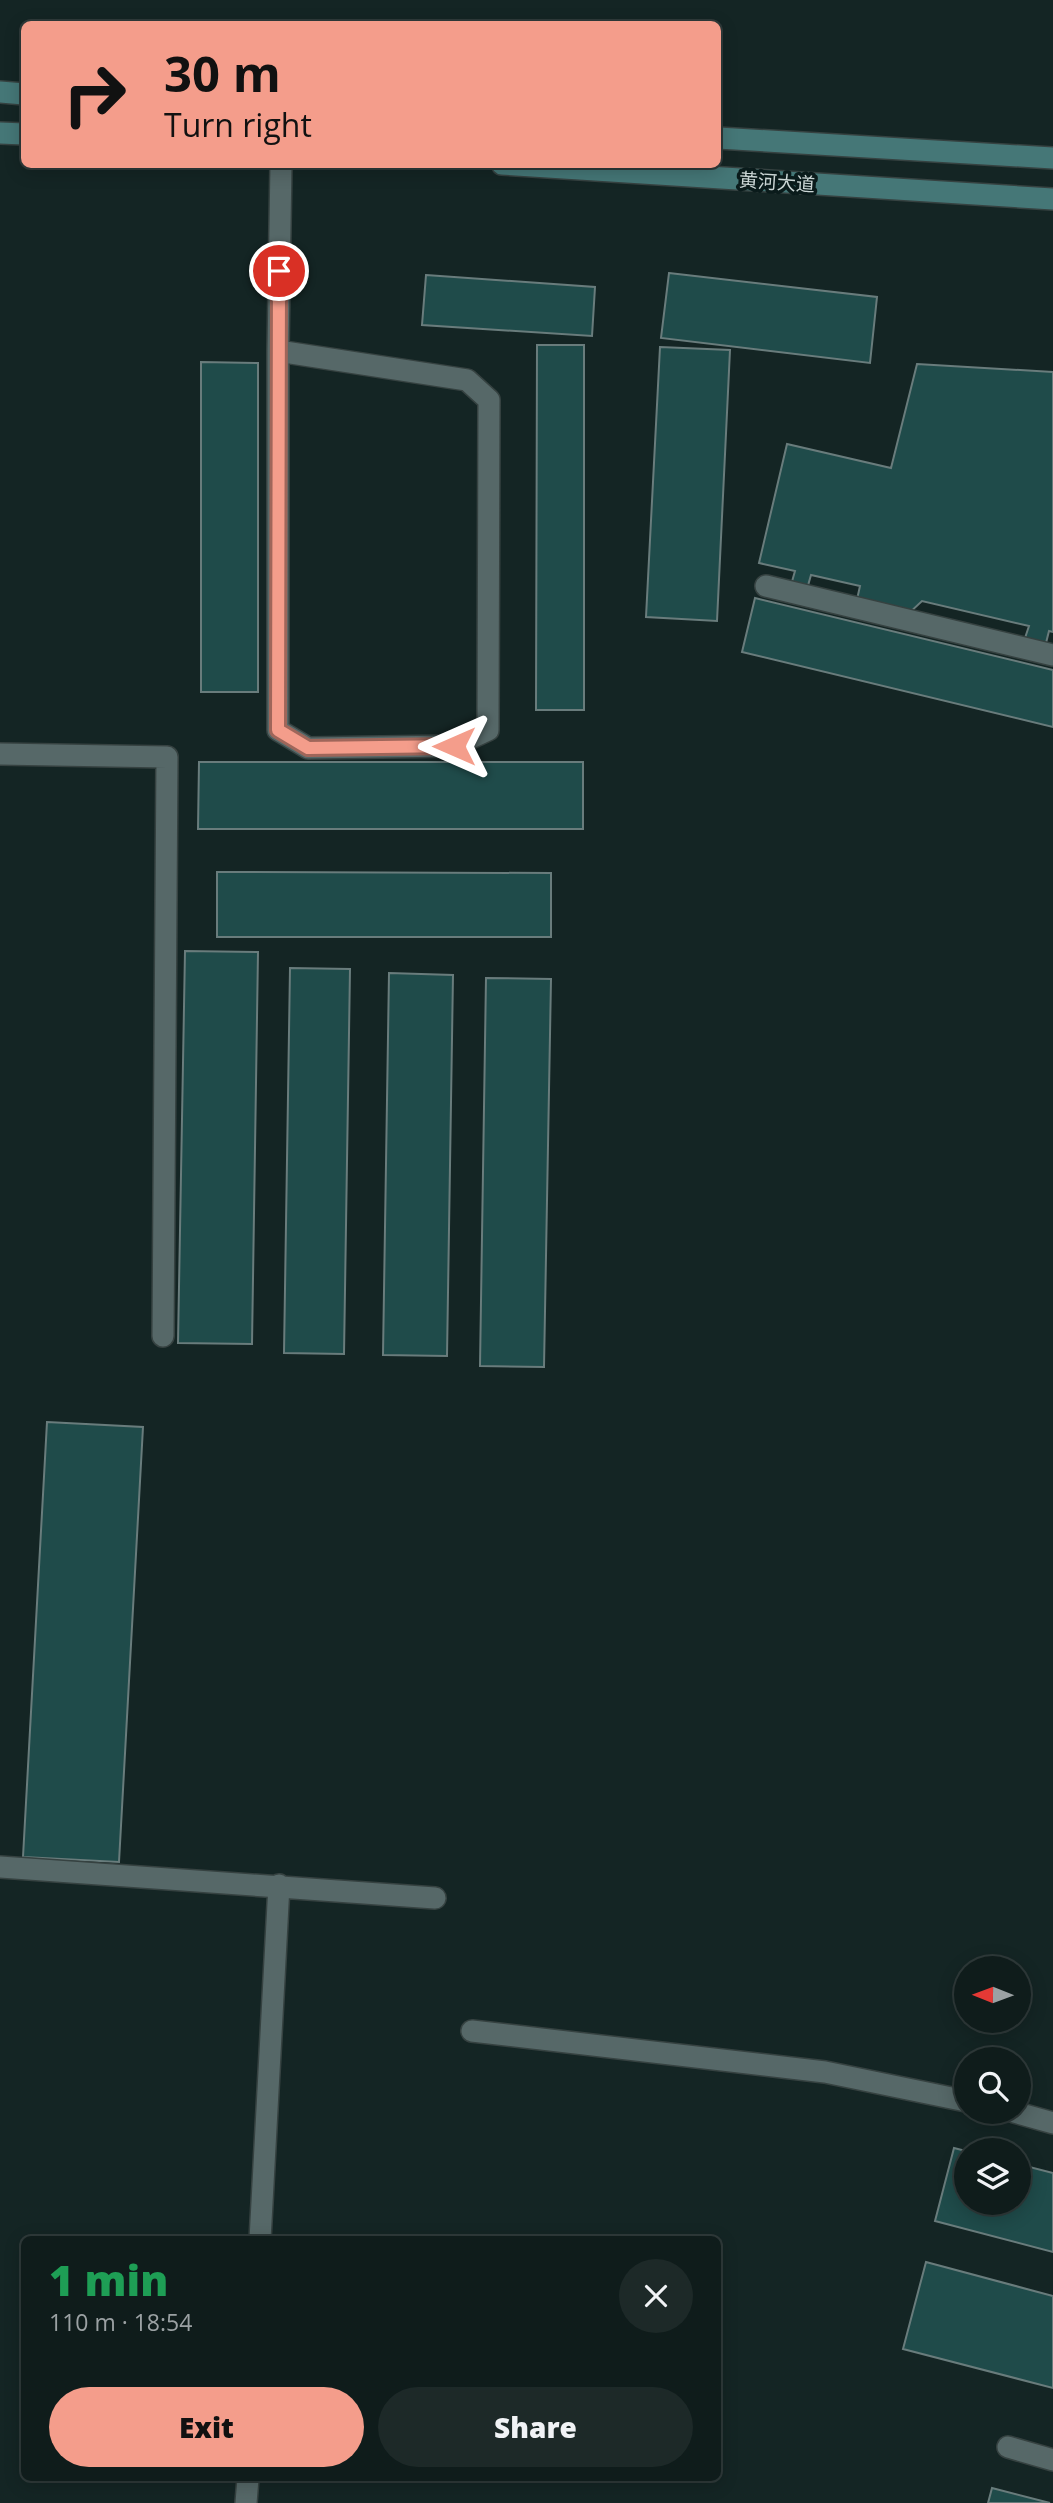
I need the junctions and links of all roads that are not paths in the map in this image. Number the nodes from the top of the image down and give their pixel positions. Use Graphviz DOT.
graph roads {
  1 [pos="0,92"];
  2 [pos="21,94"];
  3 [pos="0,133"];
  4 [pos="21,134"];
  5 [pos="721,138"];
  6 [pos="1053,159"];
  7 [pos="281,168"];
  8 [pos="565,168"];
  9 [pos="1053,199"];
  10 [pos="278,351"];
  11 [pos="766,586"];
  12 [pos="1053,655"];
  13 [pos="0,754"];
  14 [pos="163,1336"];
  15 [pos="0,1867"];
  16 [pos="279,1885"];
  17 [pos="435,1898"];
  18 [pos="472,2031"];
  19 [pos="954,2099"];
  20 [pos="1031,2117"];
  21 [pos="1053,2123"];
  22 [pos="260,2236"];
  23 [pos="1008,2447"];
  24 [pos="1053,2460"];
  25 [pos="248,2481"];
  26 [pos="246,2503"];
  1 -- 2 [label="main road"];
  3 -- 4 [label="main road"];
  5 -- 6 [label="main road"];
  7 -- 10 [label="street"];
  8 -- 9 [label="main road, 黄河大道"];
  10 -- 10 [label="street"];
  11 -- 12 [label="street"];
  13 -- 14 [label="street"];
  15 -- 16 [label="street"];
  16 -- 17 [label="street"];
  16 -- 22 [label="street"];
  18 -- 19 [label="street"];
  20 -- 21 [label="street"];
  23 -- 24 [label="street"];
  25 -- 26 [label="street"];
}
